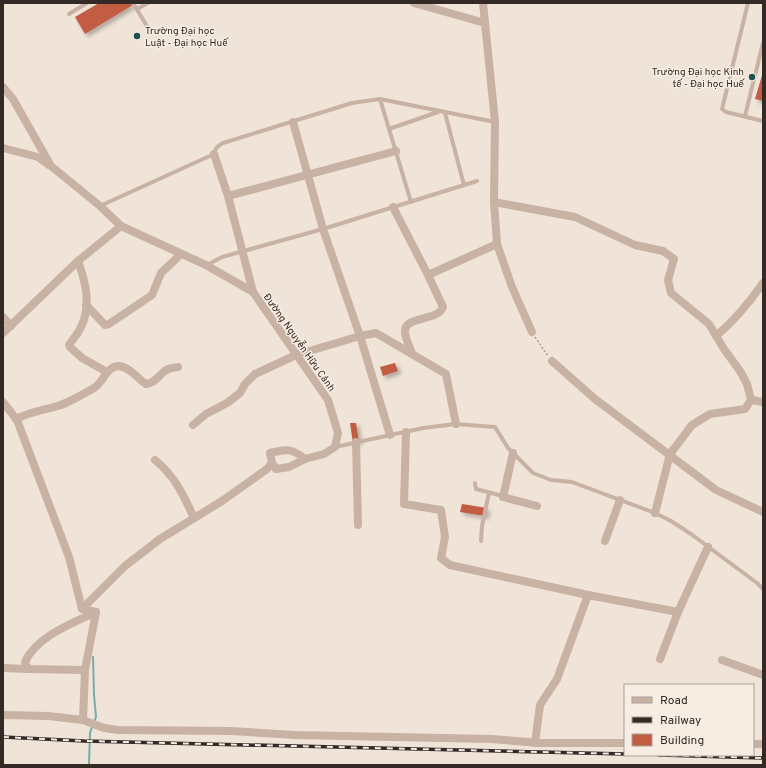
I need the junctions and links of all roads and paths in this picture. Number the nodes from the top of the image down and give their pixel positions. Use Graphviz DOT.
graph roads {
  1 [pos="87,3"];
  2 [pos="133,3"];
  3 [pos="148,3"];
  4 [pos="414,3"];
  5 [pos="483,3"];
  6 [pos="748,3"];
  7 [pos="137,9"];
  8 [pos="69,14"];
  9 [pos="485,22"];
  10 [pos="151,33"];
  11 [pos="763,43"];
  12 [pos="3,87"];
  13 [pos="380,99"];
  14 [pos="439,111"];
  15 [pos="445,113"];
  16 [pos="745,116"];
  17 [pos="763,121"];
  18 [pos="292,122"];
  19 [pos="495,122"];
  20 [pos="390,129"];
  21 [pos="3,148"];
  22 [pos="396,151"];
  23 [pos="214,154"];
  24 [pos="51,166"];
  25 [pos="307,175"];
  26 [pos="477,181"];
  27 [pos="464,185"];
  28 [pos="228,196"];
  29 [pos="411,202"];
  30 [pos="494,202"];
  31 [pos="100,206"];
  32 [pos="393,207"];
  33 [pos="121,226"];
  34 [pos="323,229"];
  35 [pos="496,244"];
  36 [pos="242,251"];
  37 [pos="181,254"];
  38 [pos="78,261"];
  39 [pos="206,266"];
  40 [pos="428,275"];
  41 [pos="763,283"];
  42 [pos="253,292"];
  43 [pos="86,305"];
  44 [pos="3,317"];
  45 [pos="11,326"];
  46 [pos="532,332"];
  47 [pos="3,333"];
  48 [pos="360,336"];
  49 [pos="716,336"];
  50 [pos="412,354"];
  51 [pos="296,355"];
  52 [pos="552,361"];
  53 [pos="178,367"];
  54 [pos="107,372"];
  55 [pos="751,400"];
  56 [pos="3,402"];
  57 [pos="763,402"];
  58 [pos="16,419"];
  59 [pos="456,424"];
  60 [pos="193,425"];
  61 [pos="406,432"];
  62 [pos="390,435"];
  63 [pos="356,442"];
  64 [pos="335,447"];
  65 [pos="513,453"];
  66 [pos="670,454"];
  67 [pos="305,459"];
  68 [pos="156,460"];
  69 [pos="272,463"];
  70 [pos="475,483"];
  71 [pos="489,493"];
  72 [pos="503,497"];
  73 [pos="620,500"];
  74 [pos="537,506"];
  75 [pos="763,512"];
  76 [pos="655,514"];
  77 [pos="194,518"];
  78 [pos="358,525"];
  79 [pos="481,540"];
  80 [pos="605,541"];
  81 [pos="708,547"];
  82 [pos="763,589"];
  83 [pos="588,595"];
  84 [pos="82,609"];
  85 [pos="96,612"];
  86 [pos="678,612"];
  87 [pos="660,659"];
  88 [pos="722,660"];
  89 [pos="3,668"];
  90 [pos="28,669"];
  91 [pos="85,670"];
  92 [pos="763,675"];
  93 [pos="3,715"];
  94 [pos="84,720"];
  95 [pos="535,742"];
  96 [pos="624,743"];
  1 -- 8 [label="lane"];
  2 -- 7 [label="lane"];
  3 -- 7 [label="lane"];
  4 -- 9 [label="street"];
  5 -- 9 [label="street"];
  6 -- 16 [label="lane"];
  7 -- 10 [label="lane"];
  9 -- 19 [label="street"];
  11 -- 16 [label="lane"];
  12 -- 24 [label="street, Đường Nguyễn Hữu Cảnh"];
  13 -- 14 [label="lane"];
  13 -- 18 [label="lane"];
  13 -- 20 [label="lane"];
  14 -- 15 [label="lane"];
  14 -- 20 [label="lane"];
  15 -- 19 [label="lane"];
  15 -- 27 [label="lane"];
  16 -- 17 [label="lane"];
  18 -- 23 [label="lane"];
  18 -- 25 [label="street"];
  19 -- 30 [label="street"];
  20 -- 22 [label="lane"];
  21 -- 24 [label="street"];
  22 -- 25 [label="street"];
  22 -- 29 [label="lane"];
  23 -- 28 [label="street"];
  23 -- 31 [label="lane"];
  24 -- 31 [label="street, Đường Nguyễn Hữu Cảnh"];
  25 -- 28 [label="street"];
  25 -- 34 [label="street"];
  26 -- 27 [label="lane"];
  27 -- 29 [label="lane"];
  28 -- 36 [label="street"];
  29 -- 32 [label="lane"];
  30 -- 35 [label="street"];
  30 -- 49 [label="street"];
  31 -- 33 [label="street, Đường Nguyễn Hữu Cảnh"];
  32 -- 34 [label="lane"];
  32 -- 40 [label="street"];
  33 -- 37 [label="street, Đường Nguyễn Hữu Cảnh"];
  33 -- 38 [label="street"];
  34 -- 36 [label="lane"];
  34 -- 48 [label="street"];
  35 -- 40 [label="street"];
  35 -- 46 [label="street"];
  36 -- 39 [label="lane"];
  36 -- 42 [label="street"];
  37 -- 39 [label="street, Đường Nguyễn Hữu Cảnh"];
  37 -- 43 [label="street"];
  38 -- 43 [label="street"];
  38 -- 45 [label="street"];
  39 -- 42 [label="street, Đường Nguyễn Hữu Cảnh"];
  40 -- 50 [label="street"];
  41 -- 49 [label="street"];
  42 -- 51 [label="street, Đường Nguyễn Hữu Cảnh"];
  43 -- 54 [label="street"];
  44 -- 45 [label="street"];
  45 -- 47 [label="street"];
  46 -- 52 [label="path"];
  48 -- 50 [label="street"];
  48 -- 51 [label="street"];
  48 -- 62 [label="street"];
  49 -- 55 [label="street"];
  50 -- 59 [label="street"];
  51 -- 60 [label="street"];
  51 -- 64 [label="street, Đường Nguyễn Hữu Cảnh"];
  52 -- 66 [label="street"];
  53 -- 54 [label="street"];
  54 -- 58 [label="street"];
  55 -- 57 [label="street"];
  55 -- 66 [label="street"];
  56 -- 58 [label="street"];
  58 -- 84 [label="street"];
  59 -- 61 [label="lane"];
  59 -- 65 [label="lane"];
  61 -- 62 [label="lane"];
  61 -- 83 [label="street"];
  62 -- 63 [label="lane"];
  63 -- 64 [label="lane"];
  63 -- 78 [label="street"];
  64 -- 67 [label="street"];
  65 -- 72 [label="street"];
  65 -- 73 [label="lane"];
  66 -- 75 [label="street"];
  66 -- 76 [label="street"];
  67 -- 69 [label="street"];
  67 -- 69 [label="street"];
  68 -- 77 [label="street"];
  69 -- 77 [label="street"];
  70 -- 71 [label="lane"];
  71 -- 72 [label="lane"];
  71 -- 79 [label="lane"];
  72 -- 74 [label="street"];
  73 -- 76 [label="lane"];
  73 -- 80 [label="street"];
  76 -- 81 [label="lane"];
  77 -- 84 [label="street"];
  81 -- 82 [label="lane"];
  81 -- 86 [label="street"];
  83 -- 86 [label="street"];
  83 -- 95 [label="street"];
  84 -- 85 [label="street"];
  85 -- 90 [label="street"];
  85 -- 91 [label="street"];
  86 -- 87 [label="street"];
  88 -- 92 [label="street"];
  89 -- 90 [label="street"];
  90 -- 91 [label="street"];
  91 -- 94 [label="street"];
  93 -- 94 [label="street"];
  94 -- 95 [label="street"];
  95 -- 96 [label="street"];
}
